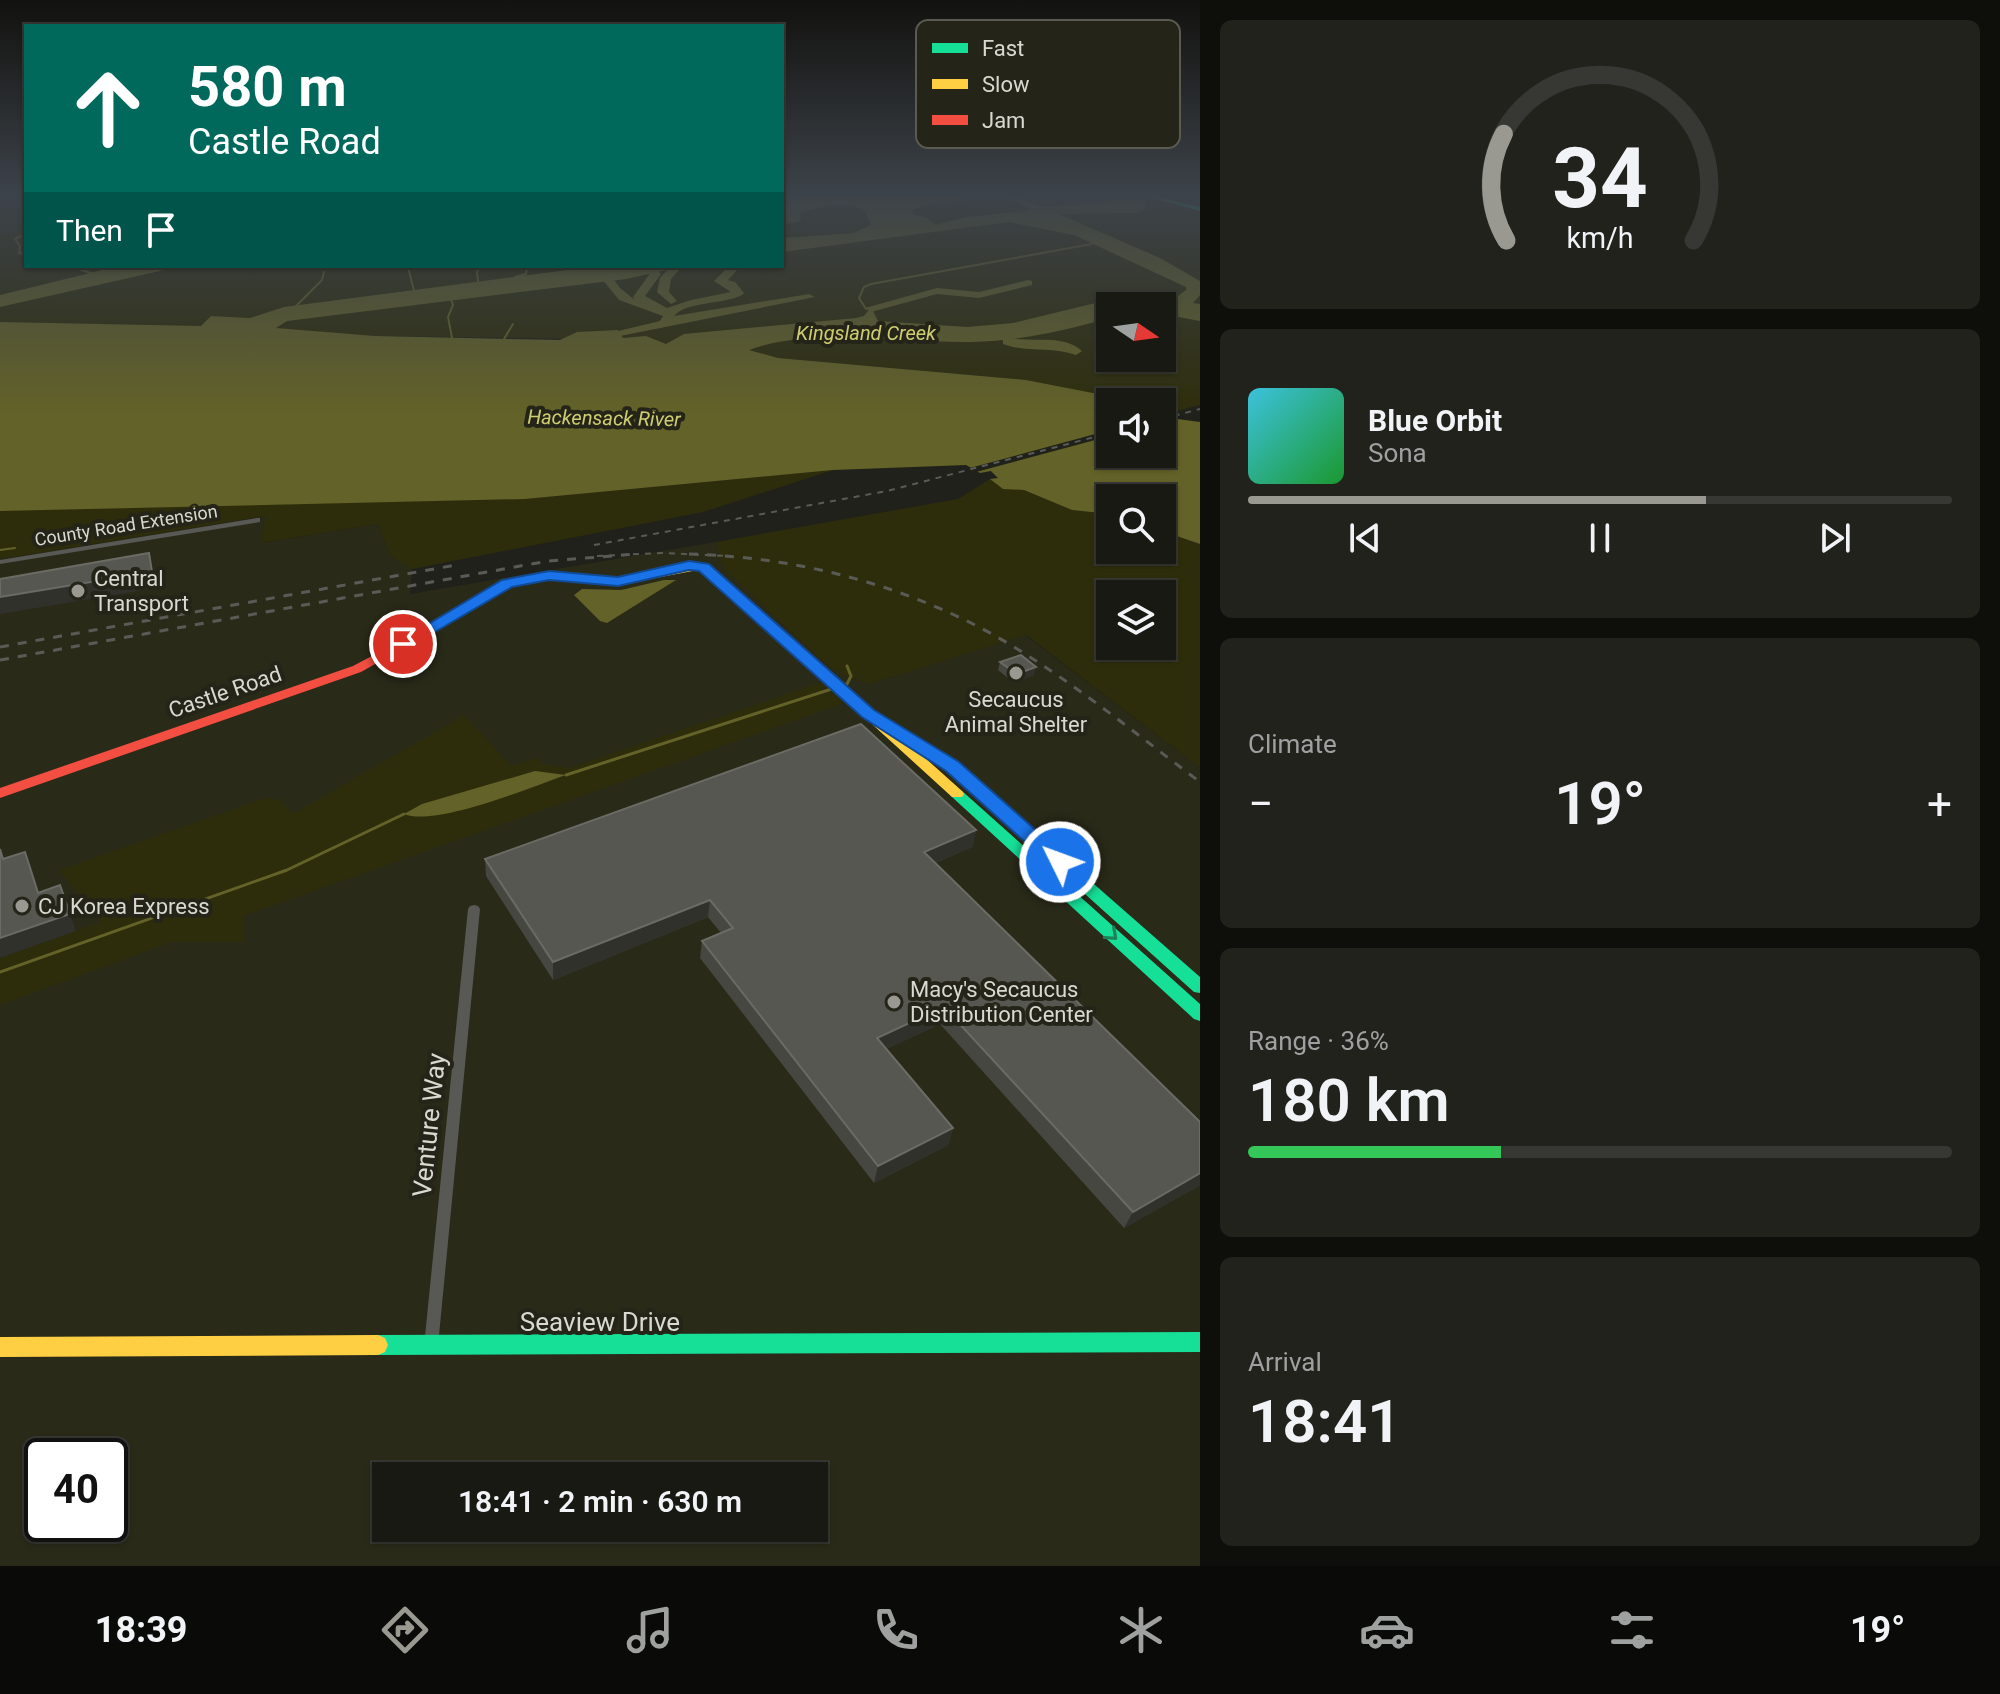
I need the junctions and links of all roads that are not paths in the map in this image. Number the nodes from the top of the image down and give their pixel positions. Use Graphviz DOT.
graph roads {
  1 [pos="257,520"];
  2 [pos="0,562"];
  3 [pos="868,713"];
  4 [pos="0,793"];
  5 [pos="474,909"];
  6 [pos="1200,987"];
  7 [pos="1200,1014"];
  8 [pos="1200,1342"];
  9 [pos="431,1346"];
  10 [pos="0,1347"];
  1 -- 2 [label="street, County Road Extension"];
  3 -- 4 [label="main road, Castle Road"];
  3 -- 6 [label="main road"];
  3 -- 7 [label="main road, one-way"];
  5 -- 9 [label="street, Venture Way"];
  8 -- 9 [label="main road, Seaview Drive"];
  9 -- 10 [label="main road, Seaview Drive"];
}
